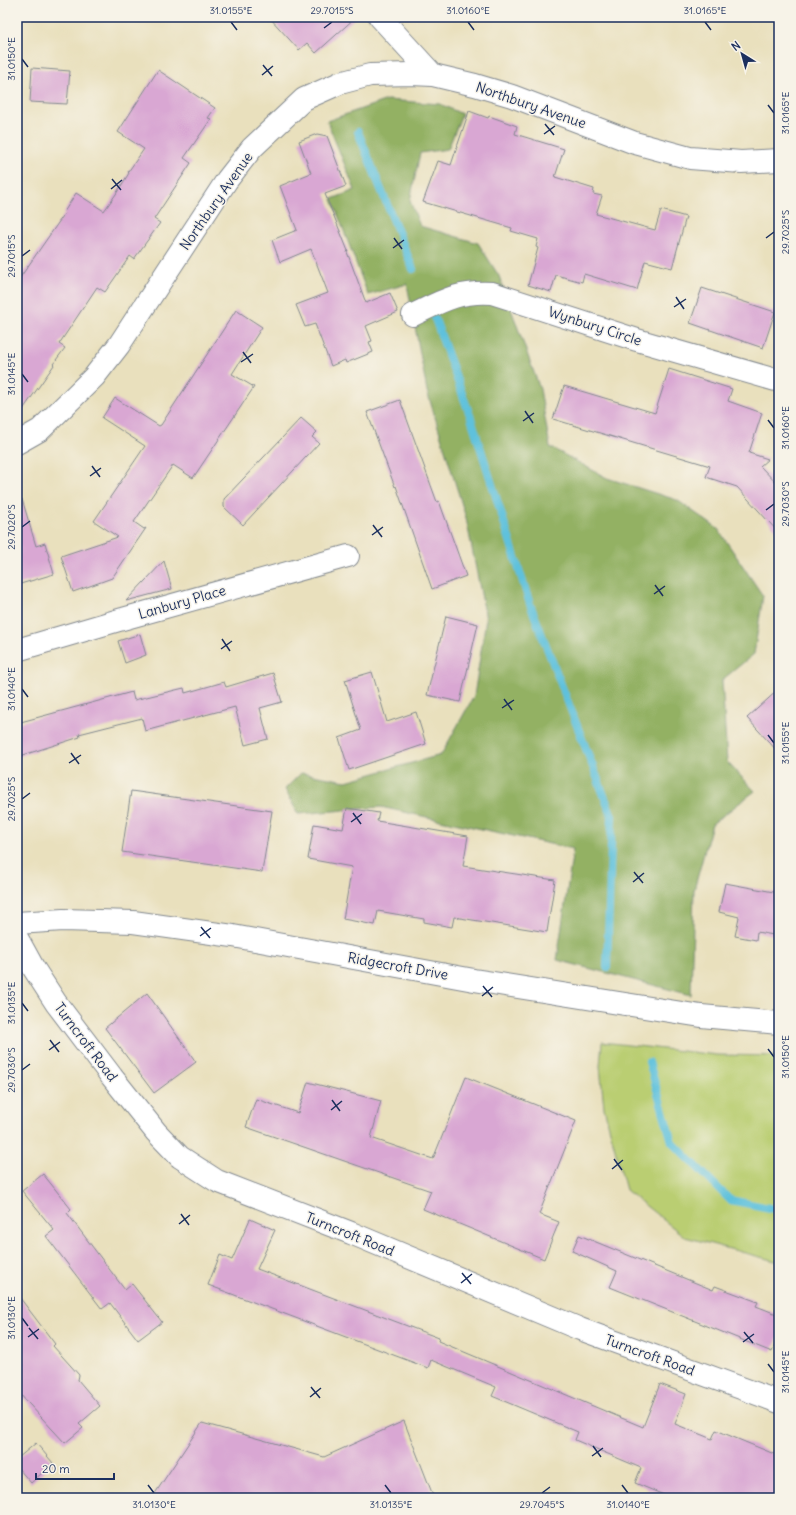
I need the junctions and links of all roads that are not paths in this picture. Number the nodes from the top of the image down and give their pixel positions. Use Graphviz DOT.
graph roads {
  1 [pos="380,17"];
  2 [pos="433,75"];
  3 [pos="779,160"];
  4 [pos="413,315"];
  5 [pos="779,381"];
  6 [pos="17,443"];
  7 [pos="348,556"];
  8 [pos="17,650"];
  9 [pos="17,923"];
  10 [pos="17,938"];
  11 [pos="779,1023"];
  12 [pos="779,1402"];
  1 -- 2 [label="street"];
  2 -- 3 [label="street, Northbury Avenue"];
  2 -- 6 [label="street, Northbury Avenue"];
  4 -- 5 [label="street, Wynbury Circle"];
  7 -- 8 [label="street, Lanbury Place"];
  9 -- 11 [label="street, Ridgecroft Drive"];
  10 -- 12 [label="street, Turncroft Road"];
}
